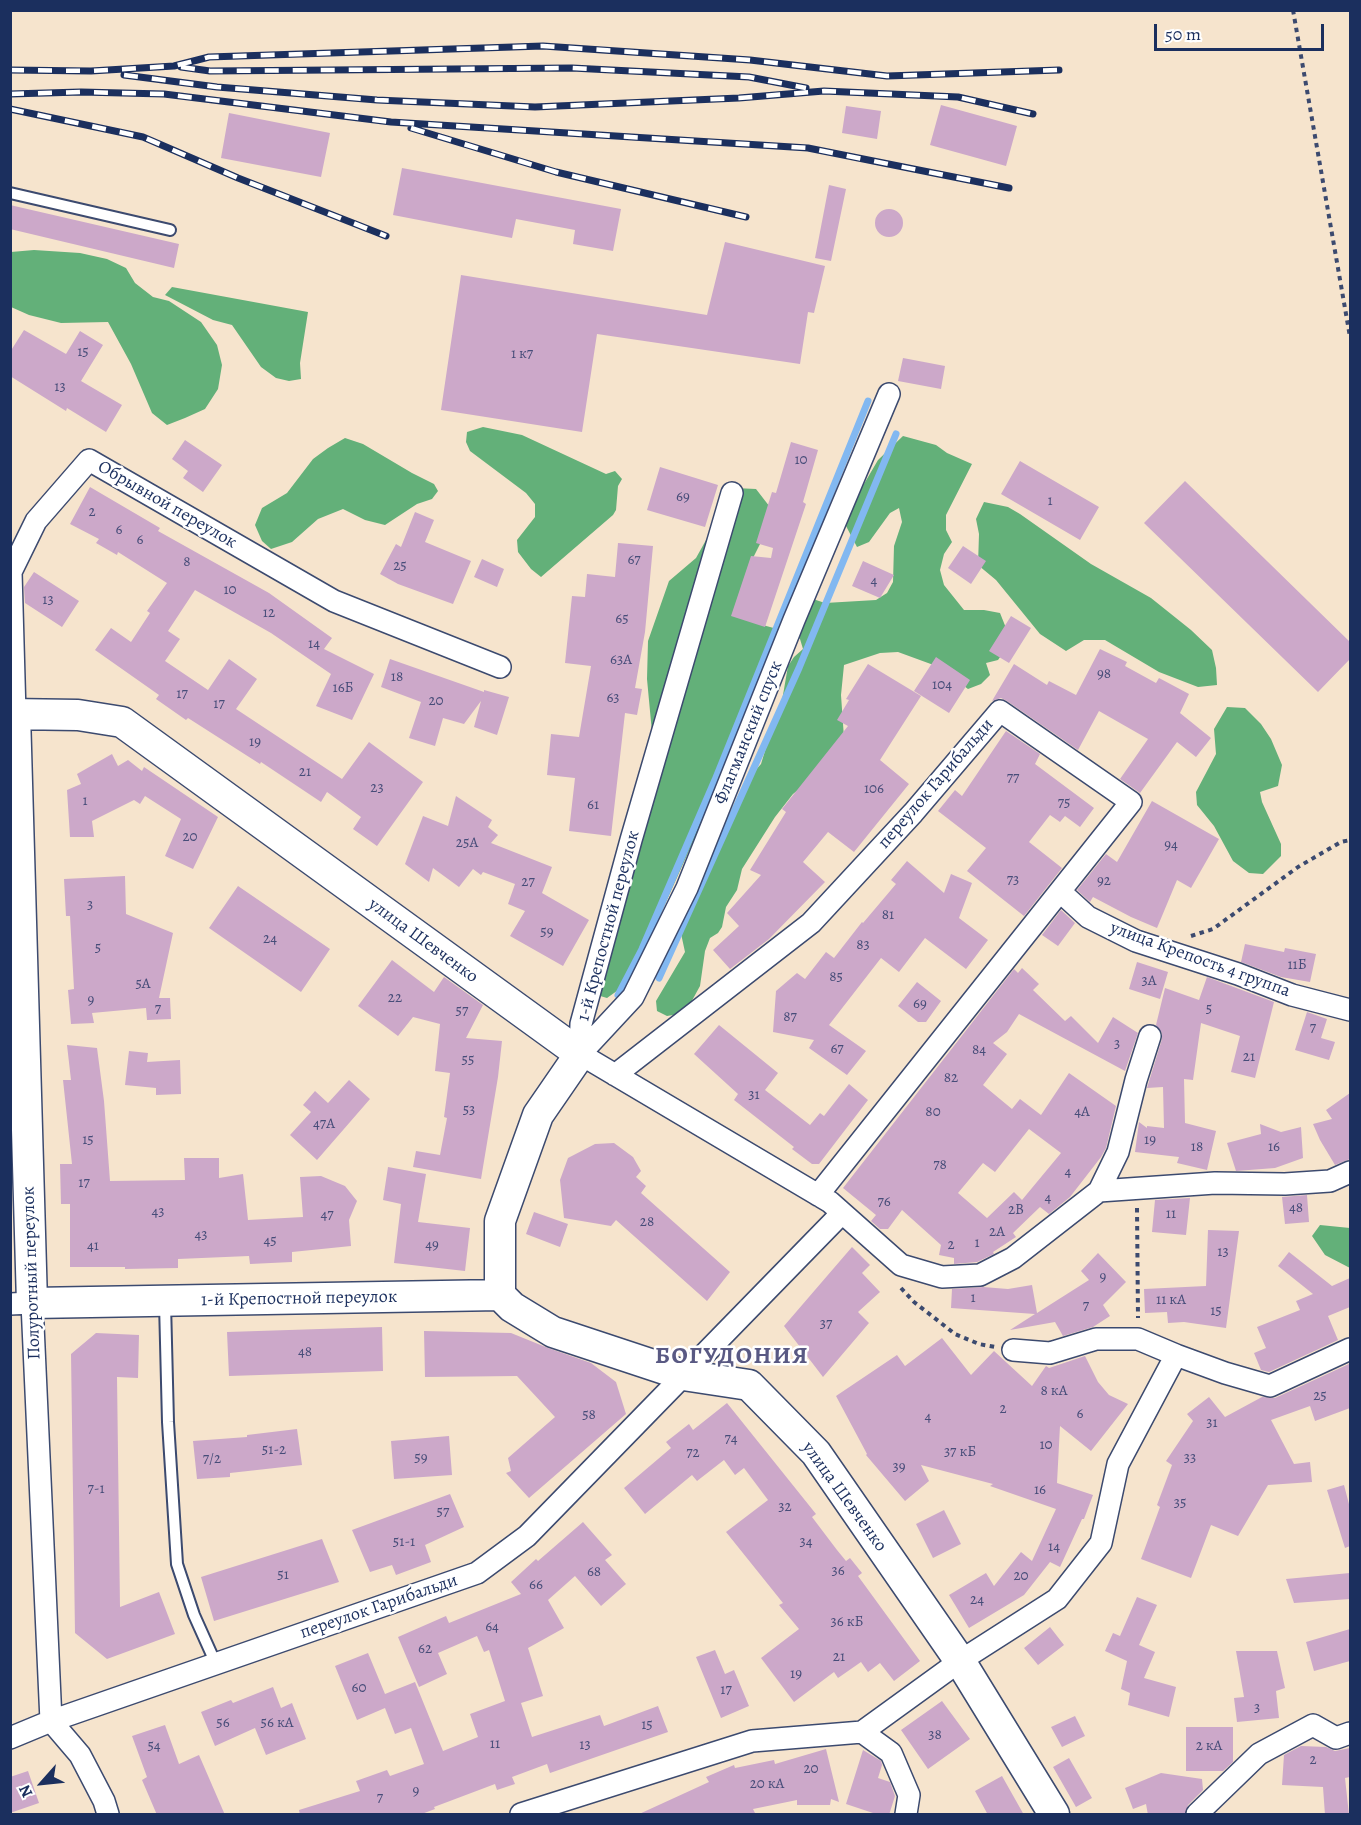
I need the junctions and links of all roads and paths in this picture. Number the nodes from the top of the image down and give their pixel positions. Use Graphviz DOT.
graph roads {
  1 [pos="1293,10"];
  2 [pos="10,193"];
  3 [pos="170,230"];
  4 [pos="1350,337"];
  5 [pos="889,394"];
  6 [pos="732,493"];
  7 [pos="500,667"];
  8 [pos="13,714"];
  9 [pos="1350,840"];
  10 [pos="1062,889"];
  11 [pos="1156,947"];
  12 [pos="1350,1010"];
  13 [pos="1150,1036"];
  14 [pos="580,1054"];
  15 [pos="615,1075"];
  16 [pos="1350,1172"];
  17 [pos="1137,1187"];
  18 [pos="1099,1191"];
  19 [pos="830,1204"];
  20 [pos="500,1295"];
  21 [pos="165,1301"];
  22 [pos="21,1303"];
  23 [pos="1138,1339"];
  24 [pos="1350,1349"];
  25 [pos="1013,1350"];
  26 [pos="1176,1355"];
  27 [pos="683,1375"];
  28 [pos="960,1661"];
  29 [pos="216,1664"];
  30 [pos="51,1722"];
  31 [pos="862,1732"];
  32 [pos="1350,1733"];
  33 [pos="10,1738"];
  34 [pos="108,1815"];
  35 [pos="520,1815"];
  36 [pos="906,1815"];
  37 [pos="1054,1815"];
  38 [pos="1197,1815"];
  1 -- 4 [label="path"];
  2 -- 3 [label="lane"];
  5 -- 14 [label="street, Флагманский спуск"];
  6 -- 14 [label="street, 1-й Крепостной переулок"];
  7 -- 8 [label="street, Обрывной переулок"];
  8 -- 14 [label="street, улица Шевченко"];
  8 -- 22 [label="street, Полуротный переулок"];
  9 -- 11 [label="path"];
  10 -- 11 [label="street, улица Крепость 4 группа"];
  10 -- 15 [label="street, переулок Гарибальди"];
  10 -- 19 [label="street, переулок Гарибальди"];
  11 -- 12 [label="street, улица Крепость 4 группа"];
  13 -- 18 [label="street"];
  14 -- 15 [label="street, улица Шевченко"];
  14 -- 20 [label="street"];
  15 -- 19 [label="street, улица Шевченко"];
  16 -- 17 [label="street"];
  17 -- 18 [label="street"];
  17 -- 23 [label="path"];
  18 -- 19 [label="street"];
  19 -- 27 [label="street, переулок Гарибальди"];
  20 -- 21 [label="street, 1-й Крепостной переулок"];
  20 -- 27 [label="street, улица Шевченко"];
  21 -- 22 [label="street, 1-й Крепостной переулок"];
  21 -- 29 [label="lane"];
  22 -- 30 [label="street, Полуротный переулок"];
  23 -- 25 [label="street"];
  23 -- 26 [label="street"];
  24 -- 26 [label="street"];
  26 -- 28 [label="street"];
  27 -- 28 [label="street, улица Шевченко"];
  27 -- 29 [label="street, переулок Гарибальди"];
  28 -- 31 [label="street"];
  28 -- 37 [label="street, улица Шевченко"];
  29 -- 30 [label="street, переулок Гарибальди"];
  30 -- 33 [label="street, переулок Гарибальди"];
  30 -- 34 [label="street"];
  31 -- 35 [label="street"];
  31 -- 36 [label="street"];
  32 -- 38 [label="street"];
}
